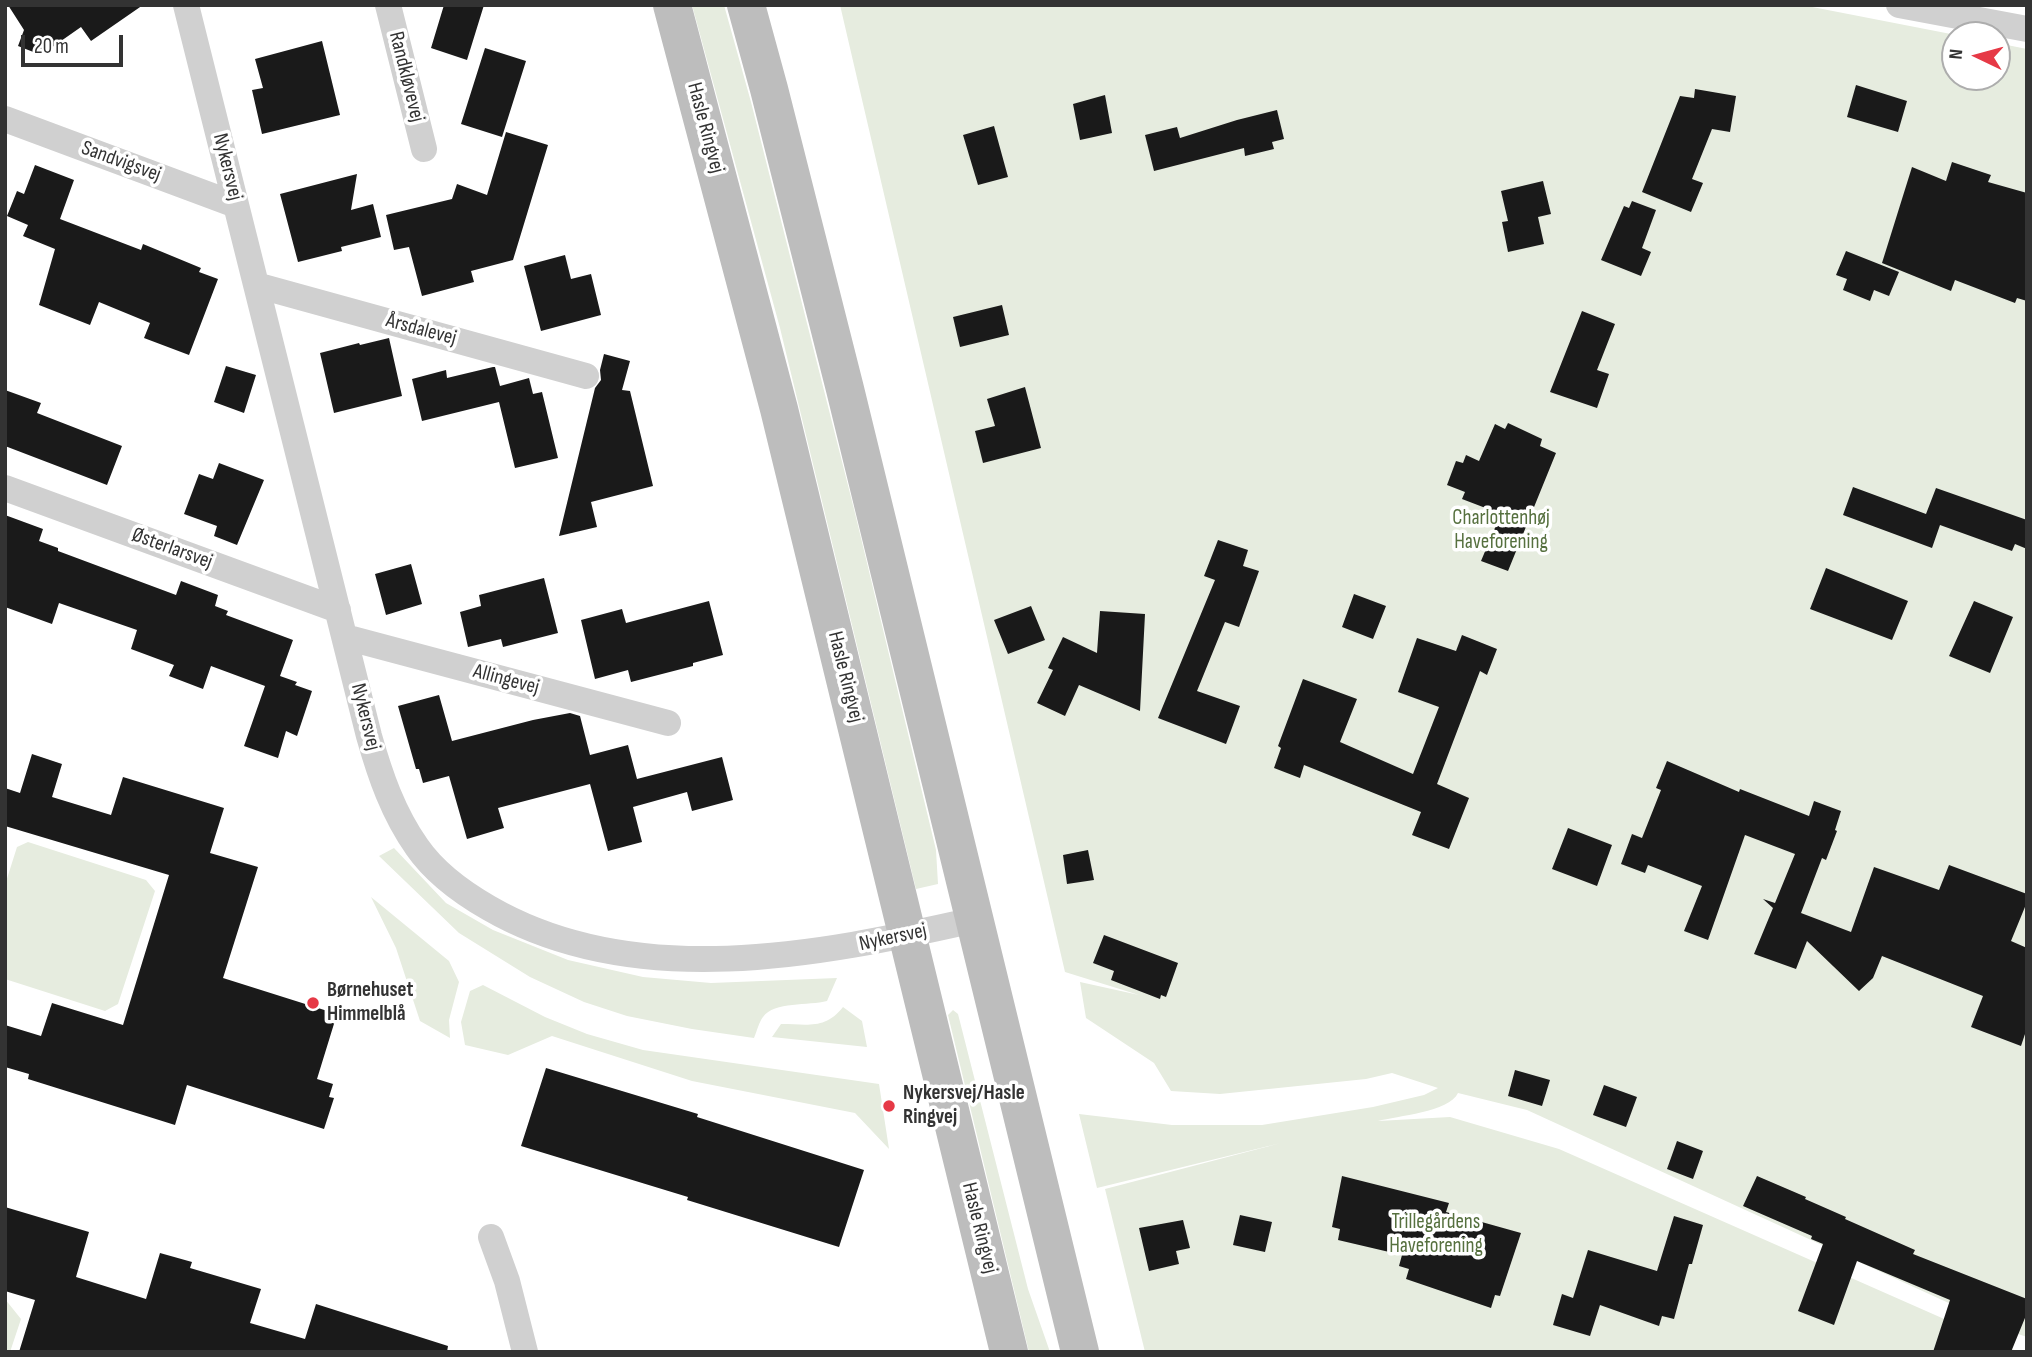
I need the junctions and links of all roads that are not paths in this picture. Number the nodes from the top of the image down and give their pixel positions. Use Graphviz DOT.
graph roads {
  1 [pos="186,5"];
  2 [pos="388,5"];
  3 [pos="672,5"];
  4 [pos="746,5"];
  5 [pos="1899,5"];
  6 [pos="2027,29"];
  7 [pos="5,118"];
  8 [pos="424,149"];
  9 [pos="236,205"];
  10 [pos="256,285"];
  11 [pos="586,376"];
  12 [pos="5,488"];
  13 [pos="338,610"];
  14 [pos="345,637"];
  15 [pos="668,723"];
  16 [pos="974,920"];
  17 [pos="907,935"];
  18 [pos="491,1237"];
  19 [pos="525,1352"];
  20 [pos="1009,1352"];
  21 [pos="1080,1352"];
  1 -- 9 [label="street, Nykersvej"];
  2 -- 8 [label="street, Randkløvevej"];
  3 -- 17 [label="main road, Hasle Ringvej"];
  4 -- 16 [label="main road"];
  5 -- 6 [label="street"];
  7 -- 9 [label="street, Sandvigsvej"];
  9 -- 10 [label="street, Nykersvej"];
  10 -- 11 [label="street, Årsdalevej"];
  10 -- 13 [label="street, Nykersvej"];
  12 -- 13 [label="street, Østerlarsvej"];
  13 -- 14 [label="street, Nykersvej"];
  14 -- 15 [label="street, Allingevej"];
  14 -- 17 [label="street, Nykersvej"];
  16 -- 17 [label="street, Nykersvej"];
  16 -- 21 [label="main road"];
  17 -- 20 [label="main road, Hasle Ringvej"];
  18 -- 19 [label="street"];
}
